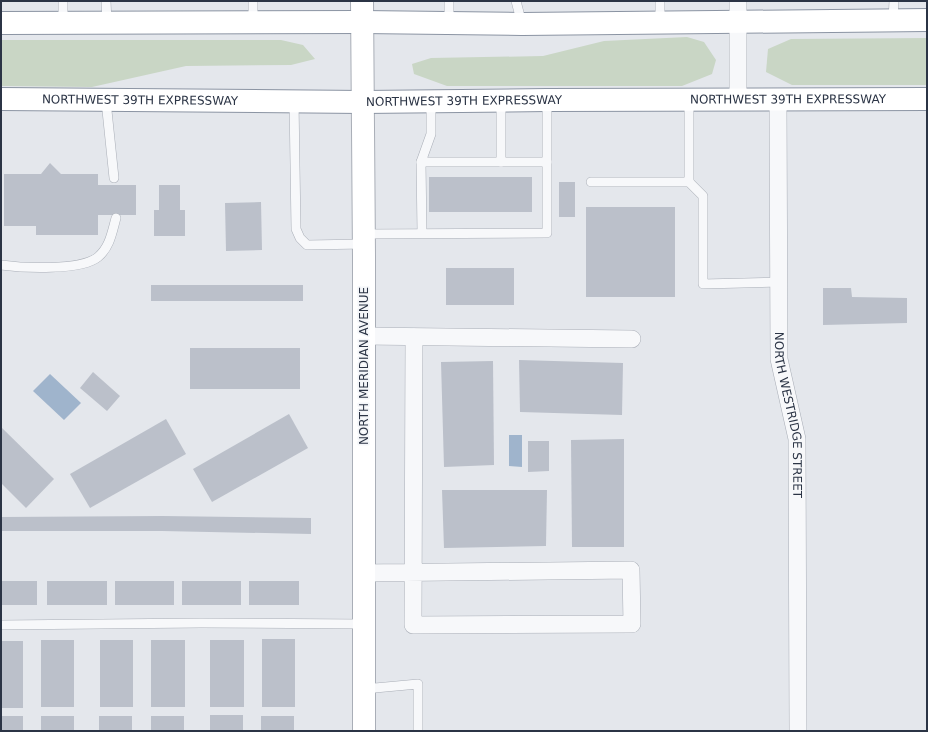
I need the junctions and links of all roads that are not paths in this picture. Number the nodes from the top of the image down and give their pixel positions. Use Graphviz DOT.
graph roads {
  1 [pos="63,1"];
  2 [pos="106,1"];
  3 [pos="253,1"];
  4 [pos="449,1"];
  5 [pos="516,1"];
  6 [pos="738,11"];
  7 [pos="893,11"];
  8 [pos="362,12"];
  9 [pos="660,12"];
  10 [pos="927,20"];
  11 [pos="253,22"];
  12 [pos="1,23"];
  13 [pos="63,23"];
  14 [pos="107,23"];
  15 [pos="449,23"];
  16 [pos="522,24"];
  17 [pos="1,99"];
  18 [pos="927,99"];
  19 [pos="106,100"];
  20 [pos="501,100"];
  21 [pos="548,100"];
  22 [pos="689,100"];
  23 [pos="738,100"];
  24 [pos="778,100"];
  25 [pos="294,101"];
  26 [pos="431,101"];
  27 [pos="363,102"];
  28 [pos="421,162"];
  29 [pos="501,162"];
  30 [pos="548,162"];
  31 [pos="114,178"];
  32 [pos="591,182"];
  33 [pos="689,182"];
  34 [pos="116,218"];
  35 [pos="422,233"];
  36 [pos="364,239"];
  37 [pos="1,265"];
  38 [pos="779,282"];
  39 [pos="364,336"];
  40 [pos="414,337"];
  41 [pos="632,338"];
  42 [pos="413,572"];
  43 [pos="363,573"];
  44 [pos="363,624"];
  45 [pos="1,625"];
  46 [pos="364,689"];
  47 [pos="364,731"];
  48 [pos="418,731"];
  49 [pos="798,731"];
  1 -- 13 [label="lane"];
  2 -- 14 [label="lane"];
  3 -- 11 [label="lane"];
  4 -- 15 [label="lane"];
  5 -- 16 [label="lane"];
  6 -- 7 [label="main road"];
  6 -- 9 [label="main road"];
  6 -- 23 [label="street"];
  7 -- 10 [label="main road"];
  8 -- 11 [label="main road"];
  8 -- 15 [label="main road"];
  8 -- 27 [label="main road, NORTH MERIDIAN AVENUE"];
  9 -- 16 [label="main road"];
  11 -- 14 [label="main road"];
  12 -- 13 [label="main road"];
  13 -- 14 [label="main road"];
  15 -- 16 [label="main road"];
  17 -- 19 [label="main road, NORTHWEST 39TH EXPRESSWAY"];
  18 -- 24 [label="main road, NORTHWEST 39TH EXPRESSWAY"];
  19 -- 25 [label="main road, NORTHWEST 39TH EXPRESSWAY"];
  19 -- 31 [label="lane"];
  20 -- 21 [label="main road, NORTHWEST 39TH EXPRESSWAY"];
  20 -- 26 [label="main road, NORTHWEST 39TH EXPRESSWAY"];
  20 -- 29 [label="lane"];
  21 -- 22 [label="main road, NORTHWEST 39TH EXPRESSWAY"];
  21 -- 30 [label="lane"];
  22 -- 23 [label="main road, NORTHWEST 39TH EXPRESSWAY"];
  22 -- 33 [label="lane"];
  23 -- 24 [label="main road, NORTHWEST 39TH EXPRESSWAY"];
  24 -- 38 [label="street, NORTH WESTRIDGE STREET"];
  25 -- 27 [label="main road, NORTHWEST 39TH EXPRESSWAY"];
  25 -- 36 [label="lane"];
  26 -- 27 [label="main road, NORTHWEST 39TH EXPRESSWAY"];
  26 -- 28 [label="lane"];
  27 -- 36 [label="main road, NORTH MERIDIAN AVENUE"];
  28 -- 29 [label="lane"];
  28 -- 35 [label="lane"];
  29 -- 30 [label="lane"];
  30 -- 35 [label="lane"];
  32 -- 33 [label="lane"];
  33 -- 38 [label="lane"];
  34 -- 37 [label="lane"];
  35 -- 36 [label="lane"];
  36 -- 39 [label="main road, NORTH MERIDIAN AVENUE"];
  38 -- 49 [label="street, NORTH WESTRIDGE STREET"];
  39 -- 40 [label="street"];
  39 -- 43 [label="main road, NORTH MERIDIAN AVENUE"];
  40 -- 41 [label="street"];
  40 -- 42 [label="street"];
  42 -- 42 [label="street"];
  42 -- 43 [label="street"];
  43 -- 44 [label="main road, NORTH MERIDIAN AVENUE"];
  44 -- 45 [label="lane"];
  44 -- 46 [label="main road, NORTH MERIDIAN AVENUE"];
  46 -- 47 [label="main road, NORTH MERIDIAN AVENUE"];
  46 -- 48 [label="lane"];
}
